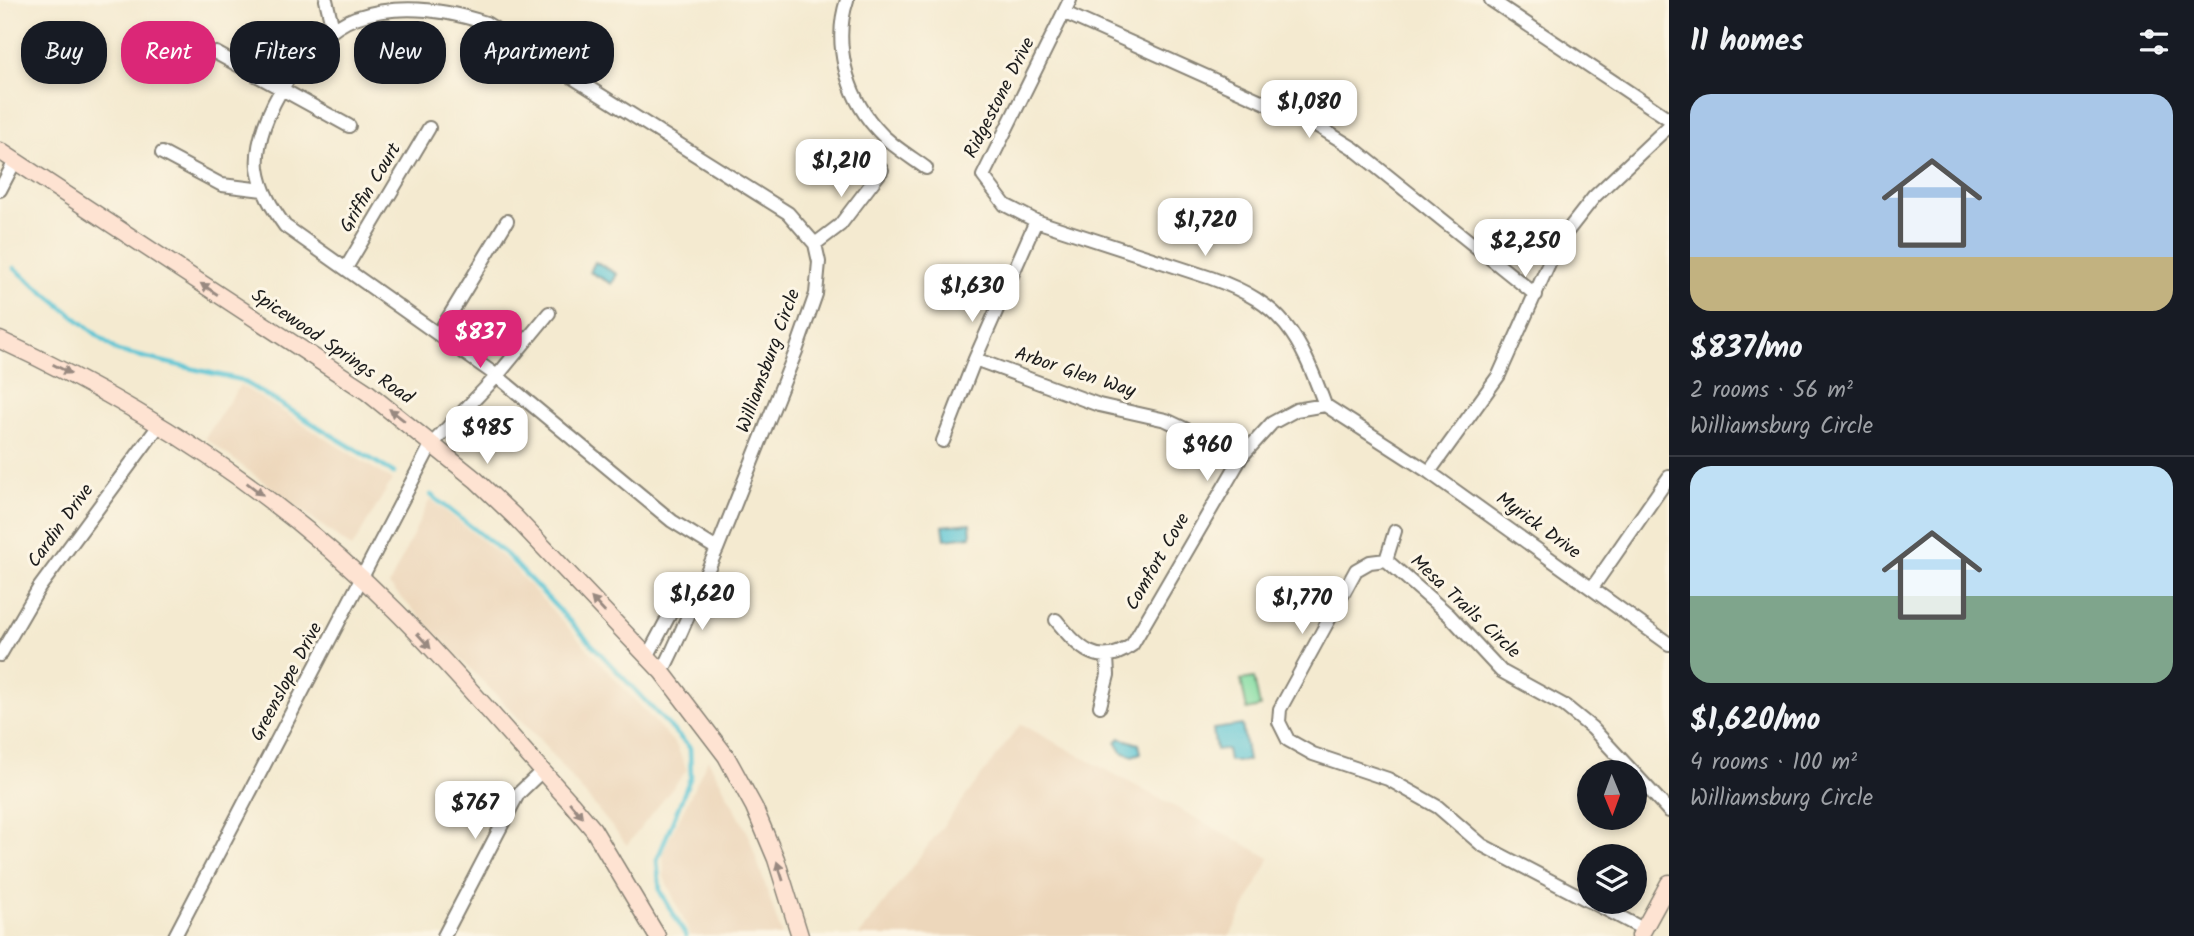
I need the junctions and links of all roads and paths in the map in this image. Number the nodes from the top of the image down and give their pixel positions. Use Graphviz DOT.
graph roads {
  1 [pos="326,0"];
  2 [pos="847,0"];
  3 [pos="1070,0"];
  4 [pos="1491,0"];
  5 [pos="425,4"];
  6 [pos="1065,13"];
  7 [pos="331,21"];
  8 [pos="340,26"];
  9 [pos="216,53"];
  10 [pos="287,84"];
  11 [pos="283,90"];
  12 [pos="1669,119"];
  13 [pos="349,126"];
  14 [pos="1669,126"];
  15 [pos="429,128"];
  16 [pos="0,151"];
  17 [pos="162,153"];
  18 [pos="15,161"];
  19 [pos="926,168"];
  20 [pos="882,170"];
  21 [pos="0,190"];
  22 [pos="263,190"];
  23 [pos="507,221"];
  24 [pos="1036,221"];
  25 [pos="815,244"];
  26 [pos="346,268"];
  27 [pos="1536,295"];
  28 [pos="549,313"];
  29 [pos="439,334"];
  30 [pos="0,340"];
  31 [pos="975,359"];
  32 [pos="497,376"];
  33 [pos="1325,405"];
  34 [pos="160,424"];
  35 [pos="943,442"];
  36 [pos="430,445"];
  37 [pos="1242,456"];
  38 [pos="1429,472"];
  39 [pos="1669,477"];
  40 [pos="1395,531"];
  41 [pos="718,549"];
  42 [pos="1386,560"];
  43 [pos="704,576"];
  44 [pos="363,579"];
  45 [pos="1592,588"];
  46 [pos="1056,620"];
  47 [pos="1669,644"];
  48 [pos="0,654"];
  49 [pos="647,656"];
  50 [pos="1107,657"];
  51 [pos="662,672"];
  52 [pos="1100,706"];
  53 [pos="1623,760"];
  54 [pos="542,771"];
  55 [pos="1647,786"];
  56 [pos="1669,811"];
  57 [pos="1669,883"];
  58 [pos="1577,894"];
  59 [pos="1611,914"];
  60 [pos="1642,933"];
  61 [pos="175,936"];
  62 [pos="444,936"];
  63 [pos="657,936"];
  64 [pos="800,936"];
  1 -- 7 [label="street"];
  2 -- 19 [label="street"];
  3 -- 6 [label="street, Ridgestone Drive"];
  4 -- 12 [label="street"];
  5 -- 8 [label="street"];
  5 -- 25 [label="street"];
  6 -- 24 [label="street, Ridgestone Drive"];
  6 -- 27 [label="street"];
  9 -- 11 [label="street"];
  10 -- 11 [label="street"];
  11 -- 13 [label="street"];
  11 -- 22 [label="street"];
  14 -- 27 [label="street"];
  15 -- 26 [label="street, Griffin Court"];
  16 -- 18 [label="main road, Spicewood Springs Road"];
  17 -- 22 [label="street"];
  18 -- 21 [label="street"];
  36 -- 18 [label="main road, Spicewood Springs Road, one-way"];
  20 -- 25 [label="street"];
  22 -- 26 [label="street"];
  23 -- 29 [label="street"];
  24 -- 31 [label="street"];
  24 -- 33 [label="street"];
  25 -- 41 [label="street, Williamsburg Circle"];
  26 -- 29 [label="street"];
  27 -- 38 [label="street"];
  28 -- 32 [label="street, Greenslope Drive"];
  29 -- 32 [label="street"];
  30 -- 34 [label="main road, one-way"];
  31 -- 35 [label="street"];
  31 -- 37 [label="street, Arbor Glen Way"];
  32 -- 36 [label="street, Greenslope Drive"];
  32 -- 41 [label="street"];
  33 -- 37 [label="street, Comfort Cove"];
  33 -- 38 [label="street, Myrick Drive"];
  34 -- 44 [label="main road, one-way"];
  34 -- 48 [label="street, Cardin Drive"];
  36 -- 44 [label="street, Greenslope Drive"];
  49 -- 36 [label="main road, Spicewood Springs Road, one-way"];
  37 -- 50 [label="street, Comfort Cove"];
  38 -- 45 [label="street, Myrick Drive"];
  39 -- 45 [label="street"];
  40 -- 42 [label="street"];
  41 -- 43 [label="street, Williamsburg Circle"];
  42 -- 53 [label="street, Mesa Trails Circle"];
  42 -- 58 [label="street, Mesa Trails Circle"];
  43 -- 49 [label="street, Williamsburg Circle"];
  43 -- 51 [label="street, Williamsburg Circle"];
  44 -- 54 [label="main road, one-way"];
  44 -- 61 [label="street, Greenslope Drive"];
  45 -- 47 [label="street, Myrick Drive"];
  46 -- 50 [label="street"];
  49 -- 51 [label="main road, Spicewood Springs Road"];
  50 -- 52 [label="street"];
  64 -- 51 [label="main road, Spicewood Springs Road, one-way"];
  54 -- 62 [label="street"];
  54 -- 63 [label="main road, one-way"];
  55 -- 56 [label="street, Mesa Trails Circle"];
  57 -- 60 [label="main road"];
  59 -- 60 [label="street, Mesa Trails Circle"];
}
